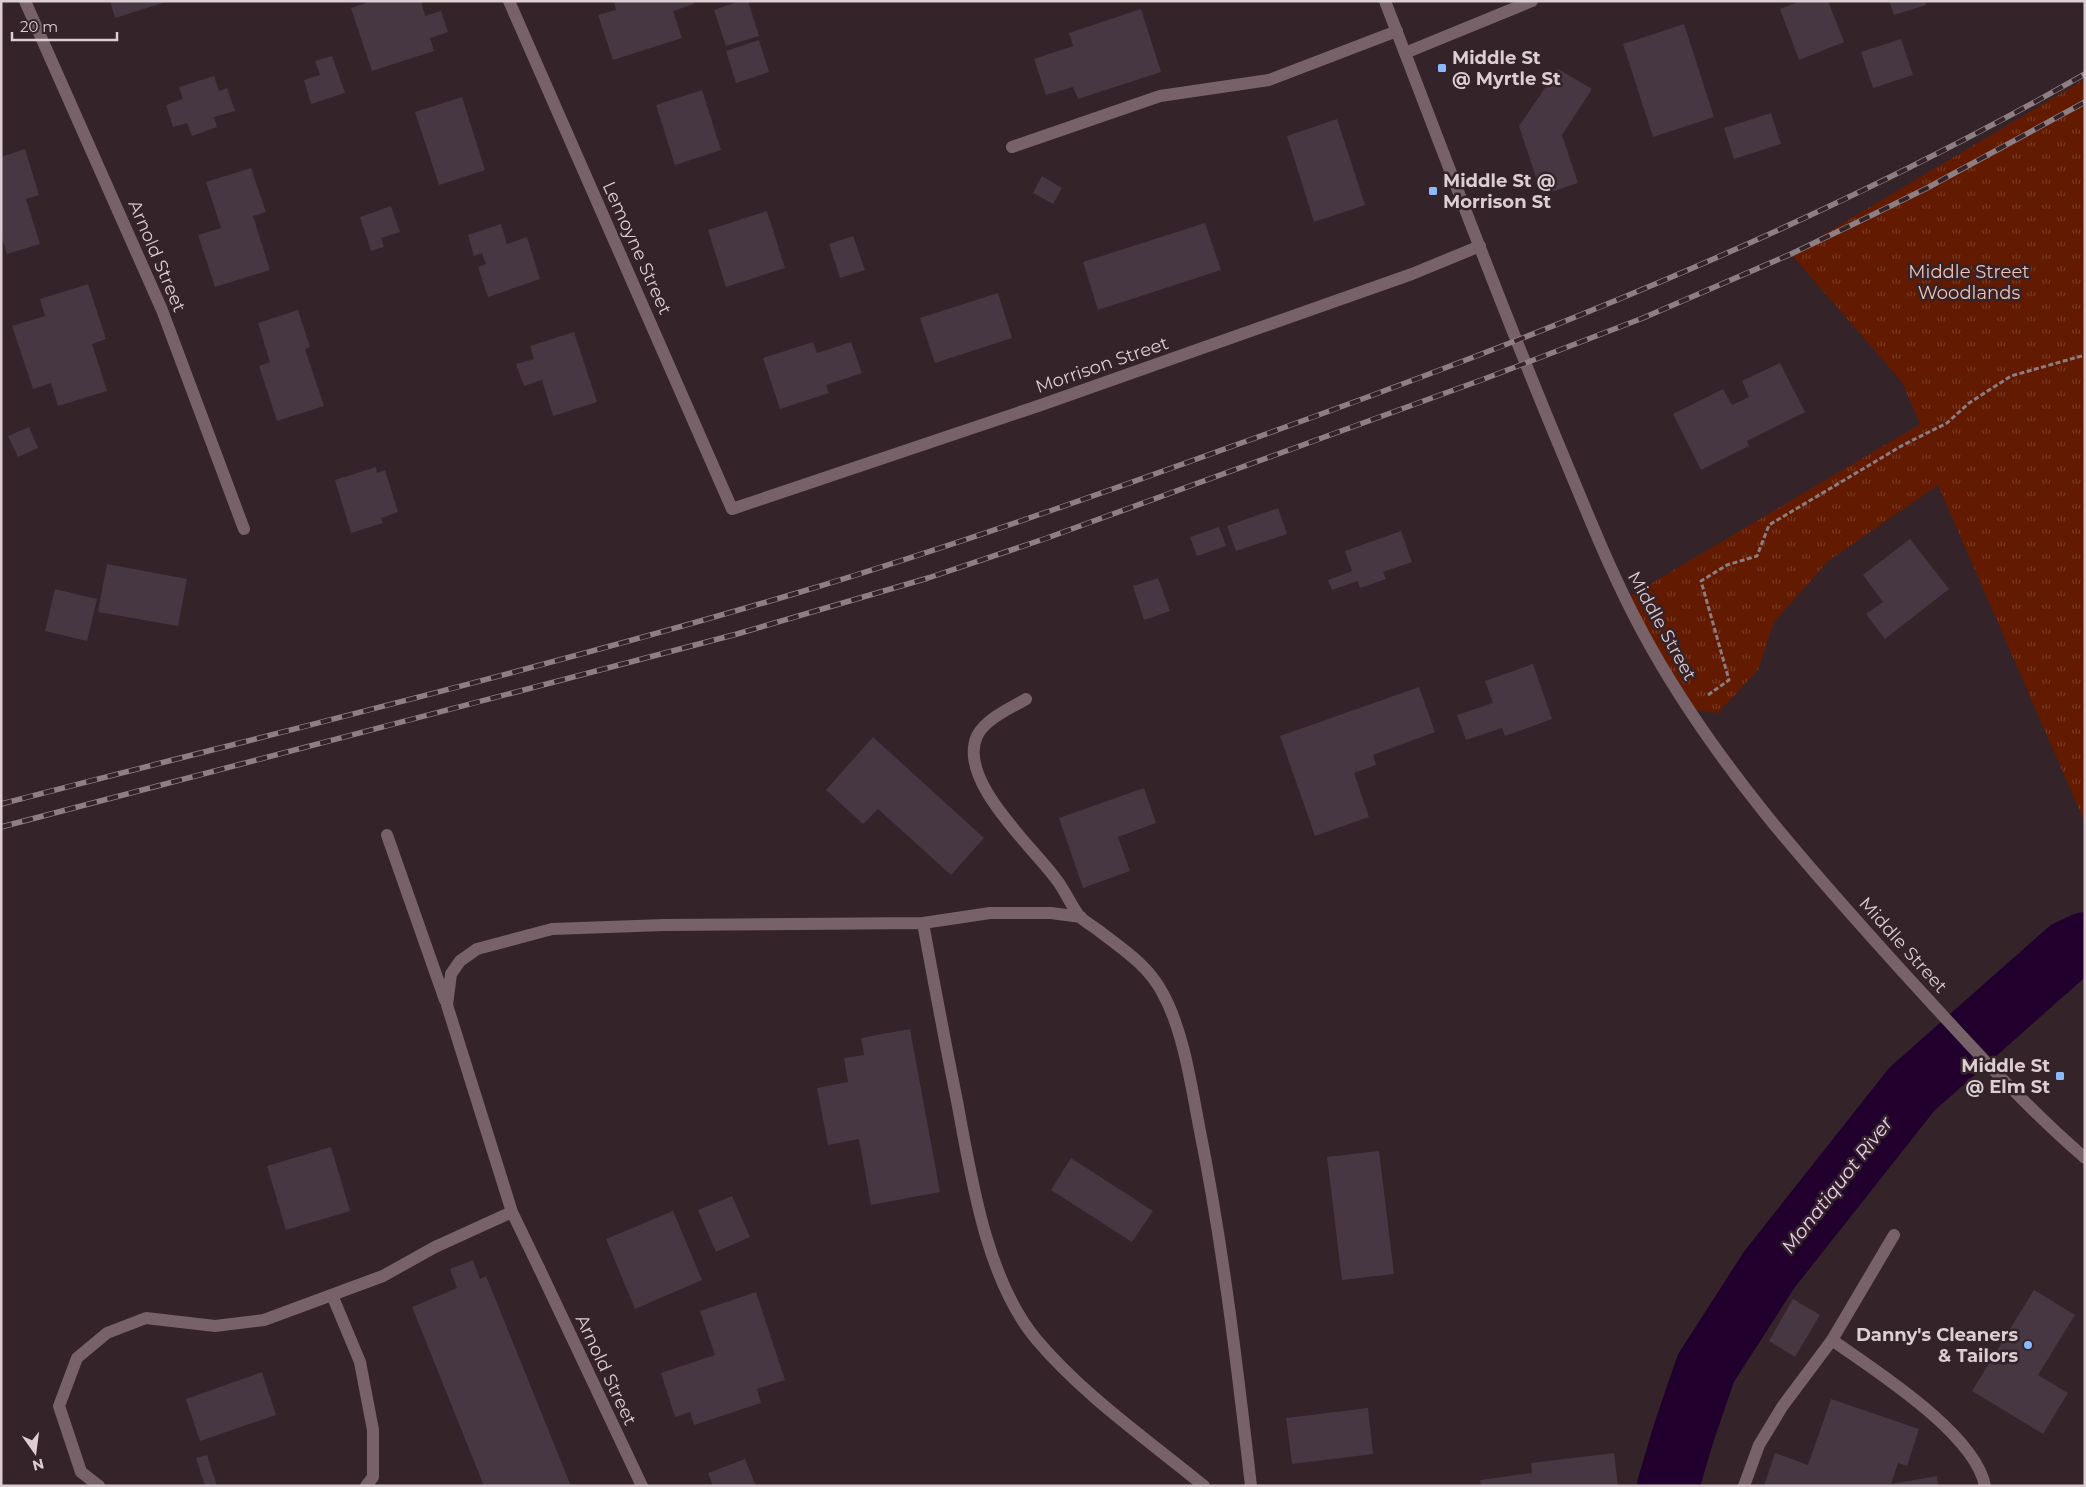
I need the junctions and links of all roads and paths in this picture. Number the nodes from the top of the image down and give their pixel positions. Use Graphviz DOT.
graph roads {
  1 [pos="25,1"];
  2 [pos="510,1"];
  3 [pos="1385,1"];
  4 [pos="1532,1"];
  5 [pos="1397,30"];
  6 [pos="1405,54"];
  7 [pos="1012,147"];
  8 [pos="1480,246"];
  9 [pos="2085,355"];
  10 [pos="732,509"];
  11 [pos="244,529"];
  12 [pos="1026,699"];
  13 [pos="1689,709"];
  14 [pos="387,835"];
  15 [pos="1081,917"];
  16 [pos="922,923"];
  17 [pos="447,1005"];
  18 [pos="2085,1158"];
  19 [pos="512,1212"];
  20 [pos="1894,1235"];
  21 [pos="332,1295"];
  22 [pos="1832,1340"];
  23 [pos="99,1486"];
  24 [pos="366,1486"];
  25 [pos="642,1486"];
  26 [pos="1204,1486"];
  27 [pos="1251,1486"];
  28 [pos="1744,1486"];
  29 [pos="1985,1486"];
  1 -- 11 [label="street, Arnold Street"];
  2 -- 10 [label="street, Lemoyne Street"];
  3 -- 5 [label="street, Middle Street"];
  4 -- 6 [label="street"];
  5 -- 6 [label="street, Middle Street"];
  5 -- 7 [label="street"];
  6 -- 8 [label="street, Middle Street"];
  8 -- 10 [label="street, Morrison Street"];
  8 -- 13 [label="street, Middle Street"];
  9 -- 13 [label="path"];
  12 -- 15 [label="street"];
  13 -- 18 [label="street, Middle Street"];
  14 -- 17 [label="street, Arnold Street"];
  15 -- 16 [label="street"];
  15 -- 27 [label="street"];
  16 -- 17 [label="street"];
  16 -- 26 [label="street"];
  17 -- 19 [label="street, Arnold Street"];
  19 -- 21 [label="street"];
  19 -- 25 [label="street, Arnold Street"];
  20 -- 22 [label="street"];
  21 -- 23 [label="street"];
  21 -- 24 [label="street"];
  22 -- 28 [label="street"];
  22 -- 29 [label="street"];
}
